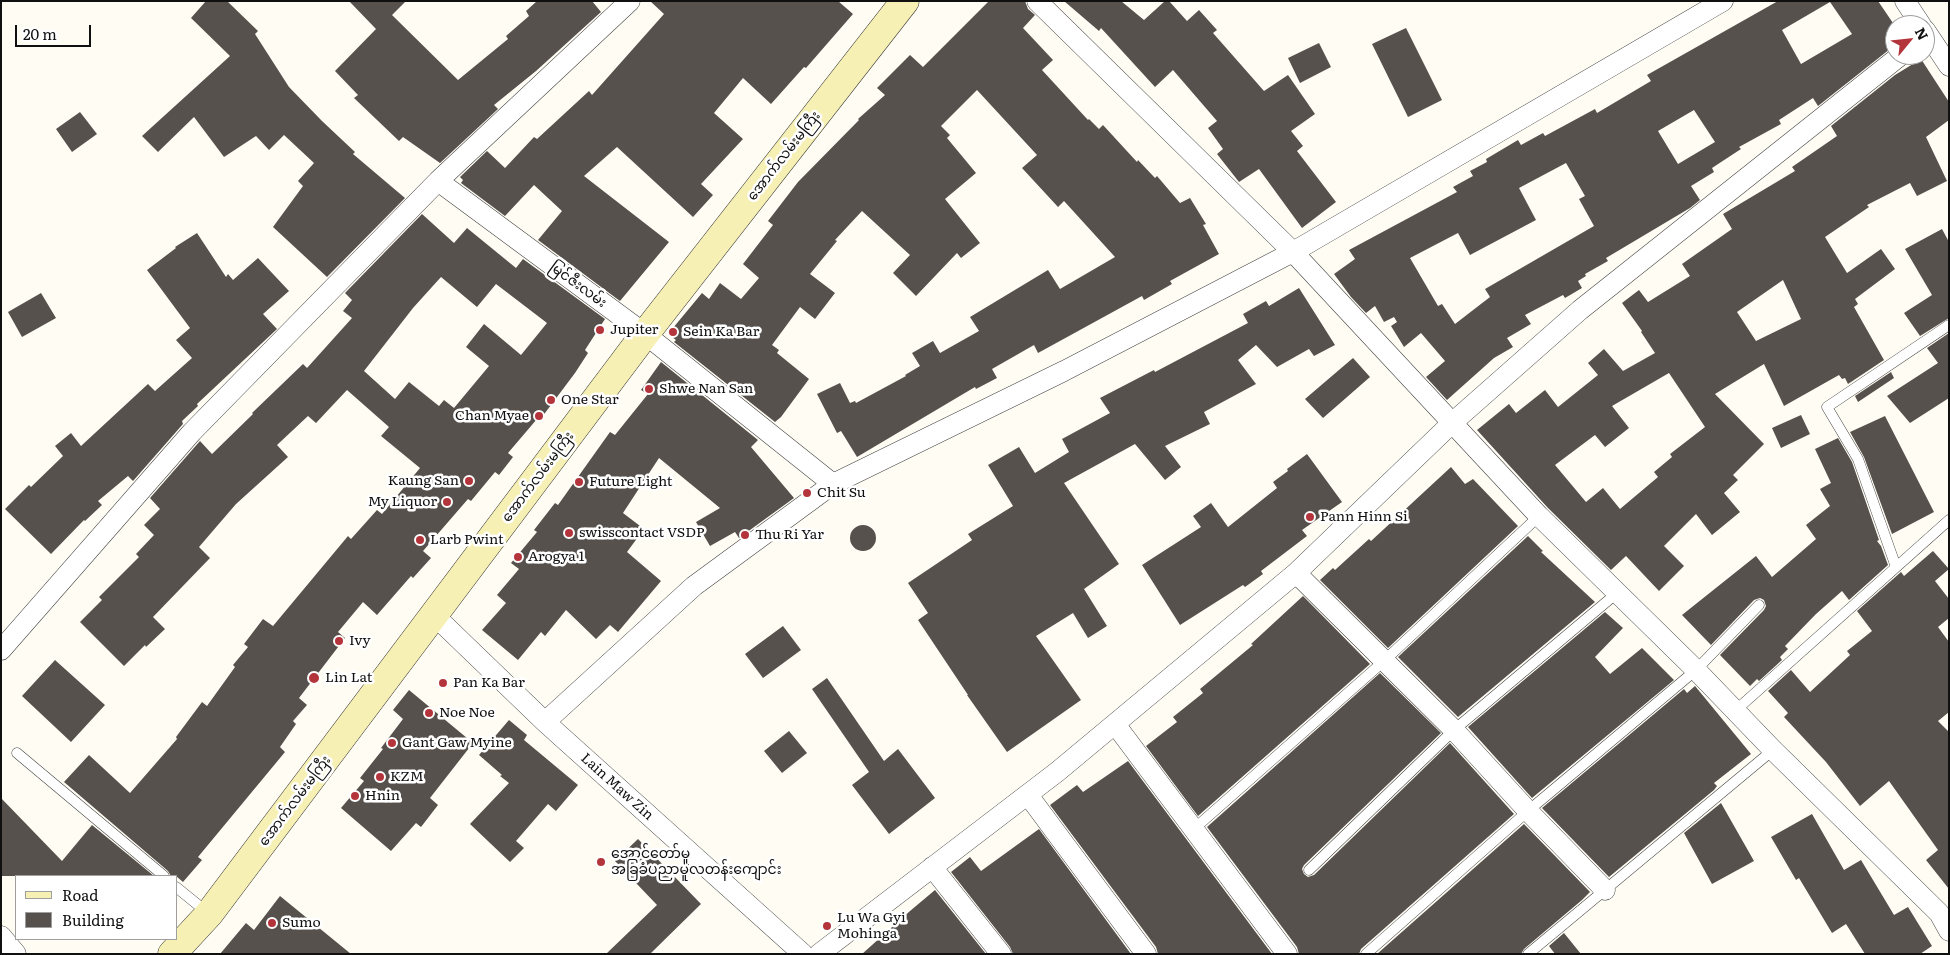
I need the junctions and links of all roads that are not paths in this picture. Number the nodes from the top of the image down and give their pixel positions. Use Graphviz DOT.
graph roads {
  1 [pos="630,1"];
  2 [pos="905,1"];
  3 [pos="1037,1"];
  4 [pos="1723,1"];
  5 [pos="1906,1"];
  6 [pos="1915,15"];
  7 [pos="1935,46"];
  8 [pos="1887,65"];
  9 [pos="1949,66"];
  10 [pos="438,181"];
  11 [pos="1293,252"];
  12 [pos="1949,325"];
  13 [pos="645,334"];
  14 [pos="1452,423"];
  15 [pos="833,484"];
  16 [pos="1539,516"];
  17 [pos="1949,520"];
  18 [pos="1896,567"];
  19 [pos="1296,572"];
  20 [pos="1617,593"];
  21 [pos="1759,605"];
  22 [pos="434,616"];
  23 [pos="1,650"];
  24 [pos="1384,661"];
  25 [pos="1696,670"];
  26 [pos="1736,711"];
  27 [pos="545,722"];
  28 [pos="1115,724"];
  29 [pos="1454,730"];
  30 [pos="1773,750"];
  31 [pos="17,753"];
  32 [pos="1028,795"];
  33 [pos="1528,811"];
  34 [pos="1195,828"];
  35 [pos="932,867"];
  36 [pos="1309,870"];
  37 [pos="163,875"];
  38 [pos="178,889"];
  39 [pos="1605,890"];
  40 [pos="209,914"];
  41 [pos="1949,931"];
  42 [pos="1,936"];
  43 [pos="16,954"];
  44 [pos="172,954"];
  45 [pos="803,954"];
  46 [pos="819,954"];
  47 [pos="1000,954"];
  48 [pos="1146,954"];
  49 [pos="1287,954"];
  50 [pos="1366,954"];
  51 [pos="1528,954"];
  1 -- 10 [label="street"];
  2 -- 13 [label="main road, အောက်လမ်းမကြီး"];
  3 -- 11 [label="street"];
  4 -- 11 [label="street"];
  5 -- 6 [label="street"];
  7 -- 9 [label="street"];
  8 -- 14 [label="street"];
  10 -- 13 [label="street, မြင်ဇီးလမ်း"];
  10 -- 23 [label="street"];
  11 -- 14 [label="street"];
  11 -- 15 [label="street"];
  12 -- 18 [label="lane"];
  13 -- 15 [label="street, မြင်ဇီးလမ်း"];
  13 -- 22 [label="main road, အောက်လမ်းမကြီး"];
  14 -- 16 [label="street"];
  14 -- 19 [label="street"];
  15 -- 27 [label="street"];
  16 -- 20 [label="street"];
  16 -- 24 [label="lane"];
  17 -- 18 [label="lane"];
  18 -- 26 [label="lane"];
  19 -- 24 [label="street"];
  19 -- 28 [label="street"];
  20 -- 25 [label="street"];
  20 -- 29 [label="lane"];
  21 -- 25 [label="lane"];
  22 -- 27 [label="street, Lain Maw Zin"];
  22 -- 40 [label="main road, အောက်လမ်းမကြီး"];
  24 -- 29 [label="street"];
  24 -- 34 [label="lane"];
  25 -- 26 [label="street"];
  25 -- 33 [label="lane"];
  26 -- 30 [label="street"];
  27 -- 45 [label="street, Lain Maw Zin"];
  28 -- 32 [label="street"];
  28 -- 34 [label="street"];
  29 -- 33 [label="street"];
  29 -- 36 [label="lane"];
  30 -- 39 [label="lane"];
  30 -- 41 [label="street"];
  31 -- 37 [label="lane"];
  32 -- 35 [label="street"];
  32 -- 48 [label="street"];
  33 -- 39 [label="street"];
  33 -- 50 [label="lane"];
  34 -- 49 [label="street"];
  35 -- 46 [label="street"];
  35 -- 47 [label="street"];
  38 -- 40 [label="lane"];
  39 -- 51 [label="lane"];
  40 -- 44 [label="main road, အောက်လမ်းမကြီး"];
  42 -- 43 [label="street"];
}
